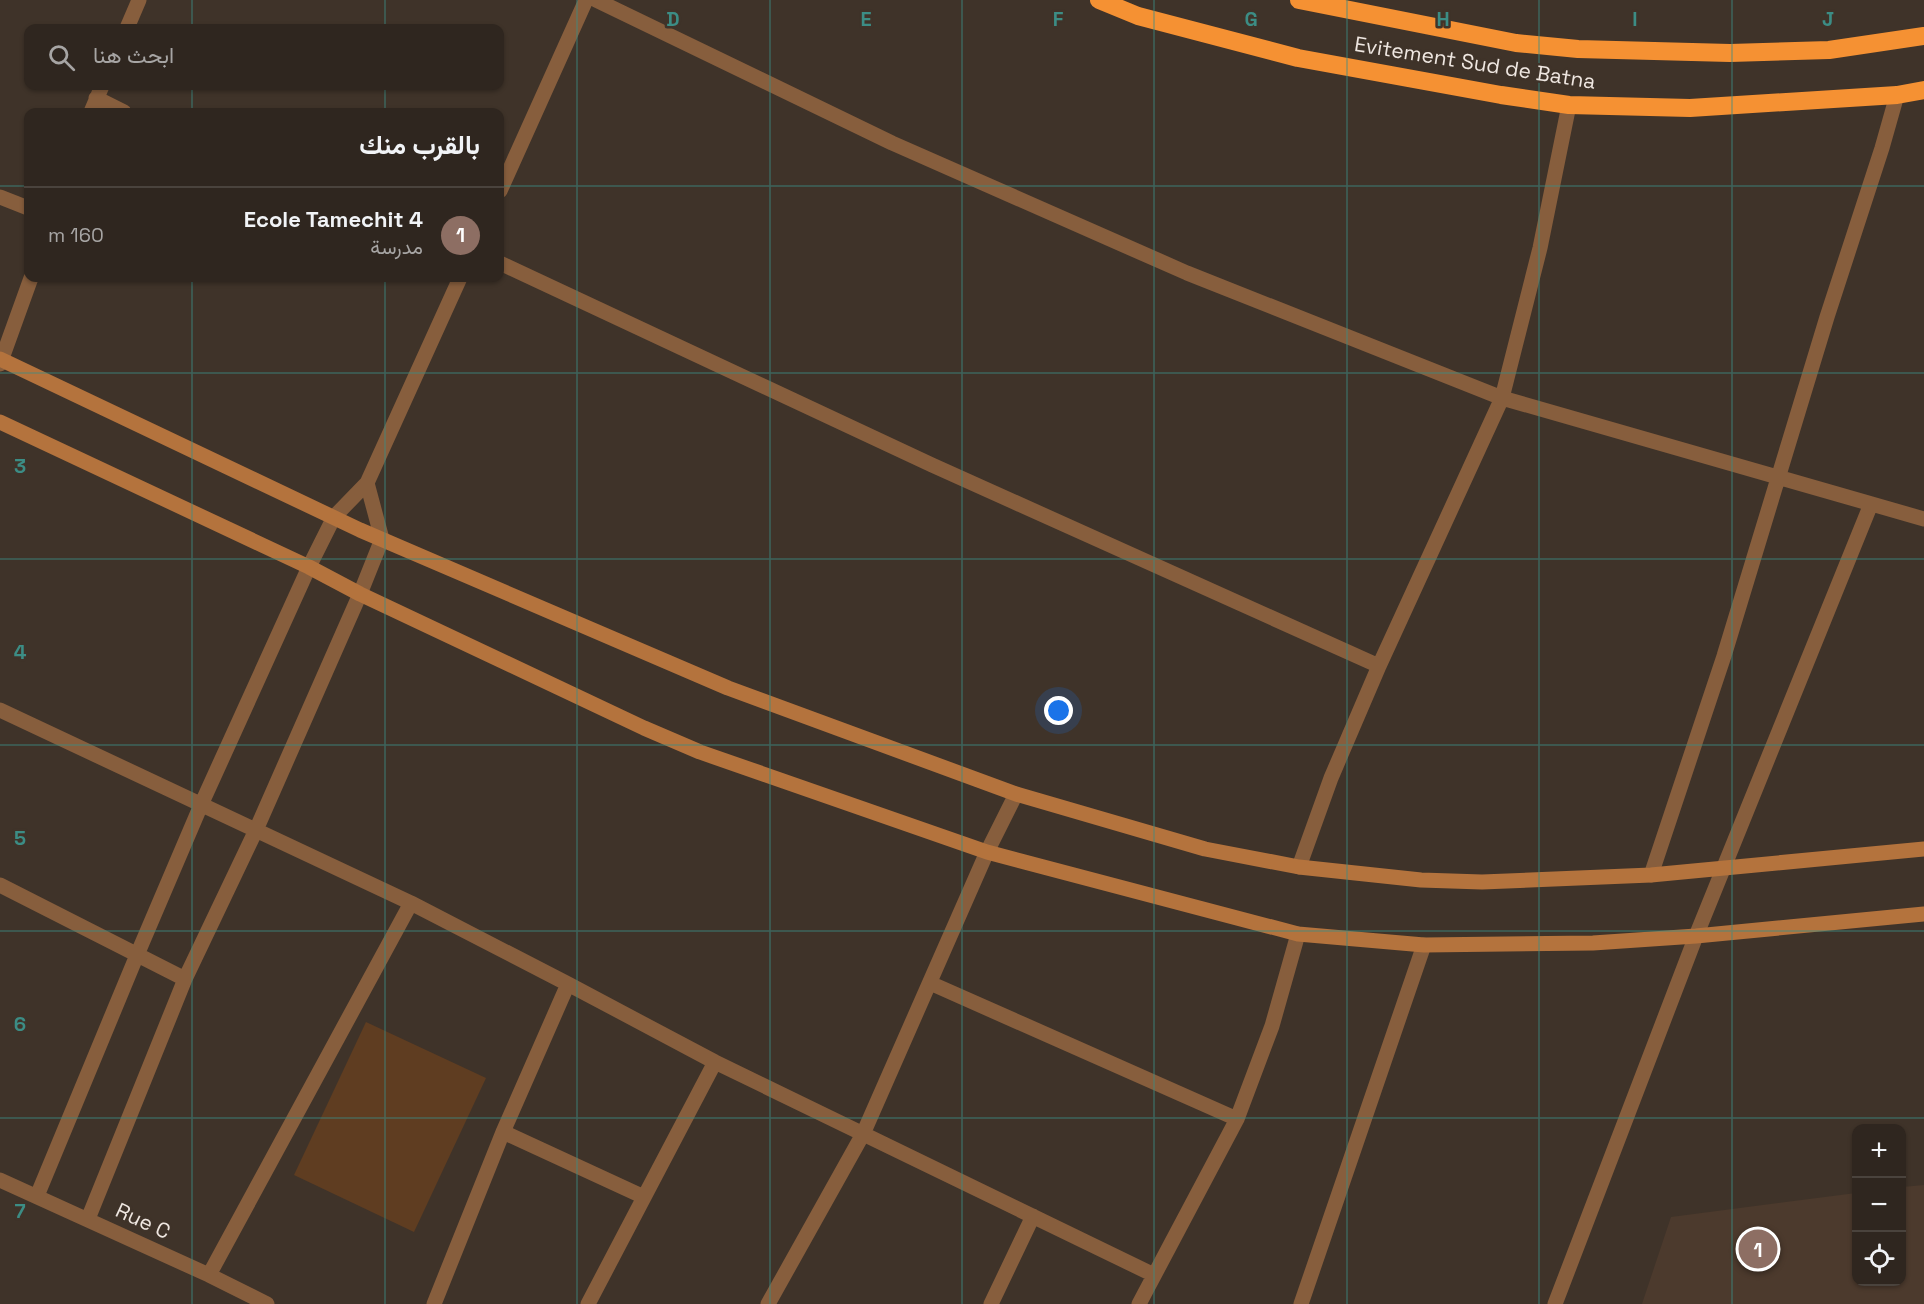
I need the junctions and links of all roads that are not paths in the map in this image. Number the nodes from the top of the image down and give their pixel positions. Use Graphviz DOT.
graph roads {
  1 [pos="140,0"];
  2 [pos="586,0"];
  3 [pos="596,0"];
  4 [pos="1099,0"];
  5 [pos="1299,0"];
  6 [pos="129,24"];
  7 [pos="1924,36"];
  8 [pos="1924,90"];
  9 [pos="1897,95"];
  10 [pos="96,99"];
  11 [pos="1569,105"];
  12 [pos="115,108"];
  13 [pos="504,182"];
  14 [pos="0,197"];
  15 [pos="24,206"];
  16 [pos="504,265"];
  17 [pos="30,282"];
  18 [pos="458,282"];
  19 [pos="1,361"];
  20 [pos="1502,398"];
  21 [pos="0,422"];
  22 [pos="1780,477"];
  23 [pos="367,483"];
  24 [pos="1871,504"];
  25 [pos="333,517"];
  26 [pos="1924,519"];
  27 [pos="382,539"];
  28 [pos="309,567"];
  29 [pos="360,594"];
  30 [pos="1379,666"];
  31 [pos="0,710"];
  32 [pos="1016,794"];
  33 [pos="201,805"];
  34 [pos="256,830"];
  35 [pos="1924,849"];
  36 [pos="987,852"];
  37 [pos="1299,867"];
  38 [pos="1725,869"];
  39 [pos="1651,875"];
  40 [pos="0,885"];
  41 [pos="411,903"];
  42 [pos="1924,914"];
  43 [pos="1299,934"];
  44 [pos="1696,936"];
  45 [pos="1424,945"];
  46 [pos="136,955"];
  47 [pos="185,979"];
  48 [pos="930,983"];
  49 [pos="568,984"];
  50 [pos="715,1062"];
  51 [pos="1237,1119"];
  52 [pos="503,1132"];
  53 [pos="863,1134"];
  54 [pos="0,1180"];
  55 [pos="37,1196"];
  56 [pos="644,1197"];
  57 [pos="1033,1216"];
  58 [pos="88,1219"];
  59 [pos="209,1275"];
  60 [pos="1154,1275"];
  61 [pos="267,1304"];
  62 [pos="434,1304"];
  63 [pos="588,1304"];
  64 [pos="768,1304"];
  65 [pos="991,1304"];
  66 [pos="1139,1304"];
  67 [pos="1300,1304"];
  68 [pos="1555,1304"];
  1 -- 6 [label="street"];
  2 -- 13 [label="street"];
  3 -- 20 [label="street"];
  4 -- 11 [label="highway, Evitement Sud de Batna"];
  5 -- 7 [label="highway, Evitement Sud de Batna"];
  8 -- 9 [label="highway, Evitement Sud de Batna"];
  9 -- 11 [label="highway, Evitement Sud de Batna"];
  9 -- 22 [label="street"];
  10 -- 12 [label="street"];
  11 -- 20 [label="street"];
  14 -- 15 [label="street"];
  16 -- 30 [label="street"];
  17 -- 19 [label="street"];
  18 -- 23 [label="street"];
  19 -- 25 [label="main road"];
  20 -- 22 [label="street"];
  20 -- 30 [label="street"];
  21 -- 28 [label="main road"];
  22 -- 24 [label="street"];
  22 -- 39 [label="street"];
  23 -- 25 [label="street"];
  23 -- 27 [label="street"];
  24 -- 26 [label="street"];
  24 -- 38 [label="street"];
  25 -- 27 [label="main road"];
  25 -- 28 [label="street"];
  27 -- 29 [label="street"];
  27 -- 32 [label="main road"];
  28 -- 29 [label="main road"];
  28 -- 33 [label="street"];
  29 -- 34 [label="street"];
  29 -- 36 [label="main road"];
  30 -- 37 [label="street"];
  31 -- 33 [label="street"];
  32 -- 36 [label="street"];
  32 -- 37 [label="main road"];
  33 -- 34 [label="street"];
  33 -- 46 [label="street"];
  34 -- 41 [label="street"];
  34 -- 47 [label="street"];
  35 -- 38 [label="main road"];
  36 -- 43 [label="main road"];
  36 -- 48 [label="street"];
  37 -- 39 [label="main road"];
  38 -- 39 [label="main road"];
  38 -- 44 [label="street"];
  40 -- 46 [label="street"];
  41 -- 49 [label="street"];
  41 -- 59 [label="street"];
  42 -- 44 [label="main road"];
  43 -- 45 [label="main road"];
  43 -- 51 [label="street"];
  44 -- 45 [label="main road"];
  44 -- 68 [label="street"];
  45 -- 67 [label="street"];
  46 -- 47 [label="street"];
  46 -- 55 [label="street"];
  47 -- 58 [label="street"];
  48 -- 51 [label="street"];
  48 -- 53 [label="street"];
  49 -- 50 [label="street"];
  49 -- 52 [label="street"];
  50 -- 53 [label="street"];
  50 -- 56 [label="street"];
  51 -- 60 [label="street"];
  52 -- 56 [label="street"];
  52 -- 62 [label="street"];
  53 -- 57 [label="street"];
  53 -- 64 [label="street"];
  54 -- 55 [label="street, Rue C"];
  55 -- 58 [label="street, Rue C"];
  56 -- 63 [label="street"];
  57 -- 60 [label="street"];
  57 -- 65 [label="street"];
  58 -- 59 [label="street, Rue C"];
  59 -- 61 [label="street, Rue C"];
  60 -- 66 [label="street"];
}
